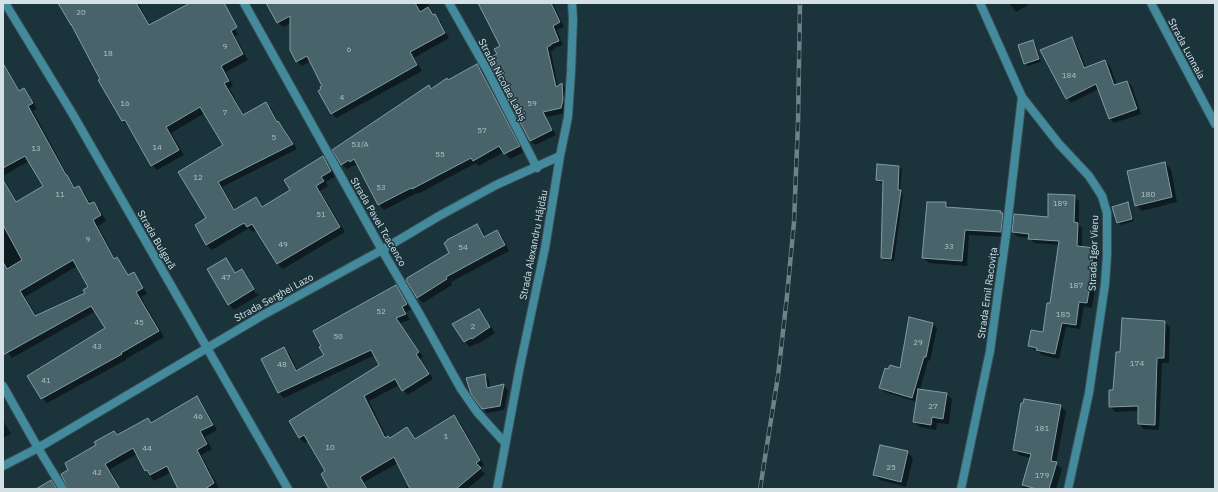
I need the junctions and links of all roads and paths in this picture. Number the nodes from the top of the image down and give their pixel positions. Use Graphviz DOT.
graph roads {
  1 [pos="5,3"];
  2 [pos="244,3"];
  3 [pos="449,3"];
  4 [pos="572,3"];
  5 [pos="980,3"];
  6 [pos="1151,3"];
  7 [pos="1022,97"];
  8 [pos="1215,124"];
  9 [pos="560,156"];
  10 [pos="537,168"];
  11 [pos="382,250"];
  12 [pos="206,348"];
  13 [pos="3,386"];
  14 [pos="505,443"];
  15 [pos="38,448"];
  16 [pos="3,466"];
  17 [pos="63,489"];
  18 [pos="288,489"];
  19 [pos="497,489"];
  20 [pos="961,489"];
  21 [pos="1068,489"];
  1 -- 12 [label="street, Strada Bulgară"];
  2 -- 11 [label="street, Strada Pavel Tcacenco"];
  3 -- 10 [label="street, Strada Nicolae Labiș"];
  4 -- 9 [label="street, Strada Alexandru Hâjdău"];
  5 -- 7 [label="street, Strada Igor Vieru"];
  6 -- 8 [label="street, Strada Lunnaia"];
  7 -- 20 [label="street, Strada Emil Racovița"];
  7 -- 21 [label="street, Strada Igor Vieru"];
  9 -- 10 [label="street, Strada Serghei Lazo"];
  9 -- 14 [label="street, Strada Alexandru Hâjdău"];
  10 -- 11 [label="street, Strada Serghei Lazo"];
  11 -- 12 [label="street, Strada Serghei Lazo"];
  11 -- 14 [label="street, Strada Pavel Tcacenco"];
  12 -- 15 [label="street, Strada Serghei Lazo"];
  12 -- 18 [label="street, Strada Bulgară"];
  13 -- 15 [label="street"];
  14 -- 19 [label="street, Strada Alexandru Hâjdău"];
  15 -- 16 [label="street, Strada Serghei Lazo"];
  15 -- 17 [label="street"];
}
